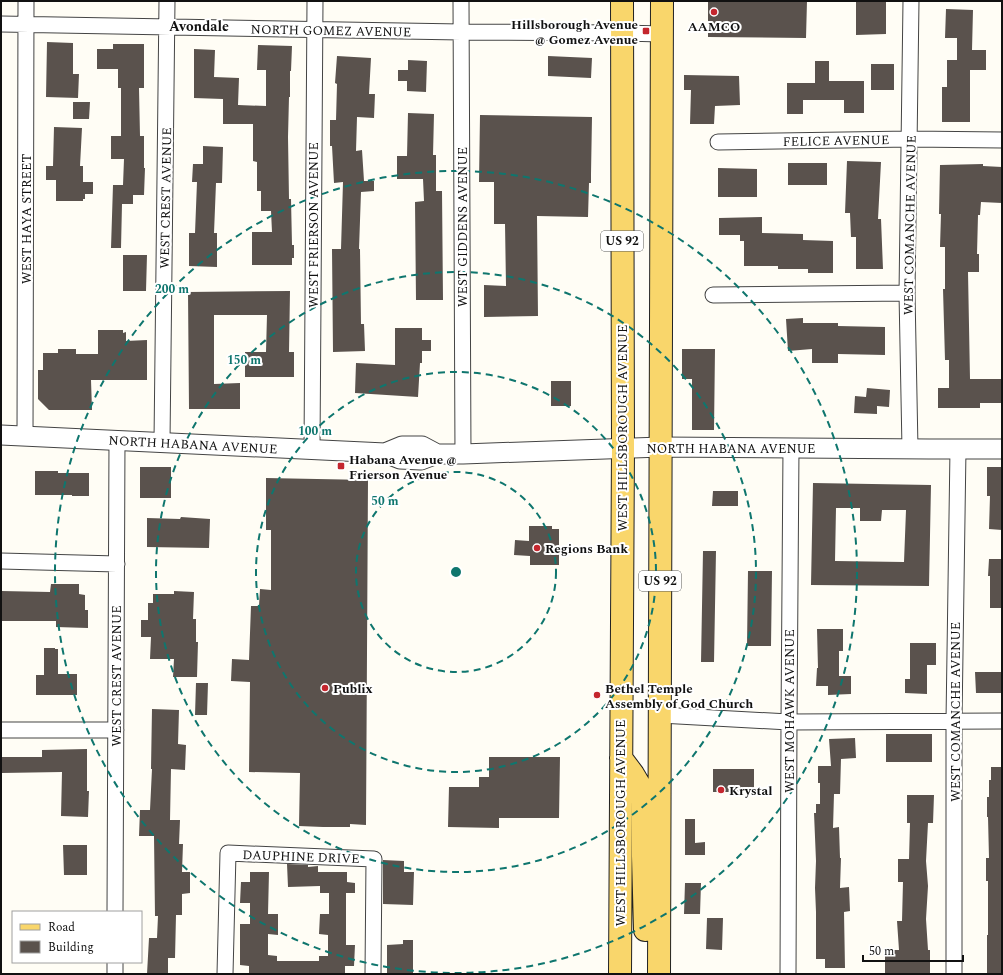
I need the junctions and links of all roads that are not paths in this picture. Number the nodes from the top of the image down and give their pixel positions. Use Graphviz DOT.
graph roads {
  1 [pos="26,1"];
  2 [pos="167,1"];
  3 [pos="315,1"];
  4 [pos="461,1"];
  5 [pos="622,1"];
  6 [pos="662,1"];
  7 [pos="911,1"];
  8 [pos="1,24"];
  9 [pos="26,24"];
  10 [pos="167,27"];
  11 [pos="315,29"];
  12 [pos="461,32"];
  13 [pos="622,33"];
  14 [pos="662,34"];
  15 [pos="910,139"];
  16 [pos="1002,140"];
  17 [pos="718,142"];
  18 [pos="907,293"];
  19 [pos="713,295"];
  20 [pos="1,436"];
  21 [pos="25,436"];
  22 [pos="118,440"];
  23 [pos="162,442"];
  24 [pos="660,447"];
  25 [pos="623,448"];
  26 [pos="791,448"];
  27 [pos="312,449"];
  28 [pos="910,449"];
  29 [pos="958,449"];
  30 [pos="1002,449"];
  31 [pos="464,454"];
  32 [pos="1,561"];
  33 [pos="117,564"];
  34 [pos="660,715"];
  35 [pos="954,721"];
  36 [pos="1002,721"];
  37 [pos="789,722"];
  38 [pos="1,730"];
  39 [pos="116,730"];
  40 [pos="621,758"];
  41 [pos="115,911"];
  42 [pos="115,963"];
  43 [pos="115,974"];
  44 [pos="224,974"];
  45 [pos="373,974"];
  46 [pos="620,974"];
  47 [pos="655,974"];
  48 [pos="659,974"];
  49 [pos="788,974"];
  50 [pos="954,974"];
  1 -- 9 [label="street, WEST HAYA STREET"];
  2 -- 10 [label="street, WEST CREST AVENUE"];
  3 -- 11 [label="street, WEST FRIERSON AVENUE"];
  4 -- 12 [label="street, WEST GIDDENS AVENUE"];
  5 -- 13 [label="main road, WEST HILLSBOROUGH AVENUE / US 92"];
  6 -- 14 [label="main road, US 92"];
  7 -- 15 [label="street, WEST COMANCHE AVENUE"];
  8 -- 9 [label="street, NORTH GOMEZ AVENUE"];
  9 -- 10 [label="street, NORTH GOMEZ AVENUE"];
  9 -- 21 [label="street, WEST HAYA STREET"];
  10 -- 11 [label="street, NORTH GOMEZ AVENUE"];
  10 -- 23 [label="street, WEST CREST AVENUE"];
  11 -- 12 [label="street, NORTH GOMEZ AVENUE"];
  11 -- 27 [label="street, WEST FRIERSON AVENUE"];
  12 -- 13 [label="street, NORTH GOMEZ AVENUE"];
  12 -- 31 [label="street, WEST GIDDENS AVENUE"];
  13 -- 14 [label="street, NORTH GOMEZ AVENUE"];
  13 -- 25 [label="main road, WEST HILLSBOROUGH AVENUE / US 92"];
  14 -- 24 [label="main road, US 92"];
  15 -- 16 [label="street, FELICE AVENUE"];
  15 -- 17 [label="street, FELICE AVENUE"];
  15 -- 18 [label="street, WEST COMANCHE AVENUE"];
  18 -- 19 [label="street"];
  18 -- 28 [label="street, WEST COMANCHE AVENUE"];
  20 -- 21 [label="street, NORTH HABANA AVENUE"];
  21 -- 22 [label="street, NORTH HABANA AVENUE"];
  22 -- 23 [label="street, NORTH HABANA AVENUE"];
  22 -- 33 [label="street, WEST CREST AVENUE"];
  23 -- 27 [label="street, NORTH HABANA AVENUE"];
  24 -- 25 [label="street, NORTH HABANA AVENUE"];
  24 -- 26 [label="street, NORTH HABANA AVENUE"];
  24 -- 34 [label="main road, US 92"];
  25 -- 31 [label="street, NORTH HABANA AVENUE"];
  25 -- 40 [label="main road, WEST HILLSBOROUGH AVENUE / US 92"];
  26 -- 28 [label="street, NORTH HABANA AVENUE"];
  26 -- 37 [label="street, WEST MOHAWK AVENUE"];
  27 -- 31 [label="street, NORTH HABANA AVENUE"];
  28 -- 29 [label="street, NORTH HABANA AVENUE"];
  29 -- 30 [label="street, NORTH HABANA AVENUE"];
  29 -- 35 [label="street, WEST COMANCHE AVENUE"];
  32 -- 33 [label="street"];
  33 -- 39 [label="street, WEST CREST AVENUE"];
  34 -- 37 [label="street"];
  34 -- 48 [label="main road, US 92"];
  35 -- 36 [label="street"];
  35 -- 37 [label="street"];
  35 -- 50 [label="street, WEST COMANCHE AVENUE"];
  37 -- 49 [label="street, WEST MOHAWK AVENUE"];
  38 -- 39 [label="street"];
  39 -- 41 [label="street, WEST CREST AVENUE"];
  40 -- 46 [label="main road, WEST HILLSBOROUGH AVENUE / US 92"];
  40 -- 47 [label="main road"];
  42 -- 43 [label="street"];
  44 -- 45 [label="street, DAUPHINE DRIVE"];
}
